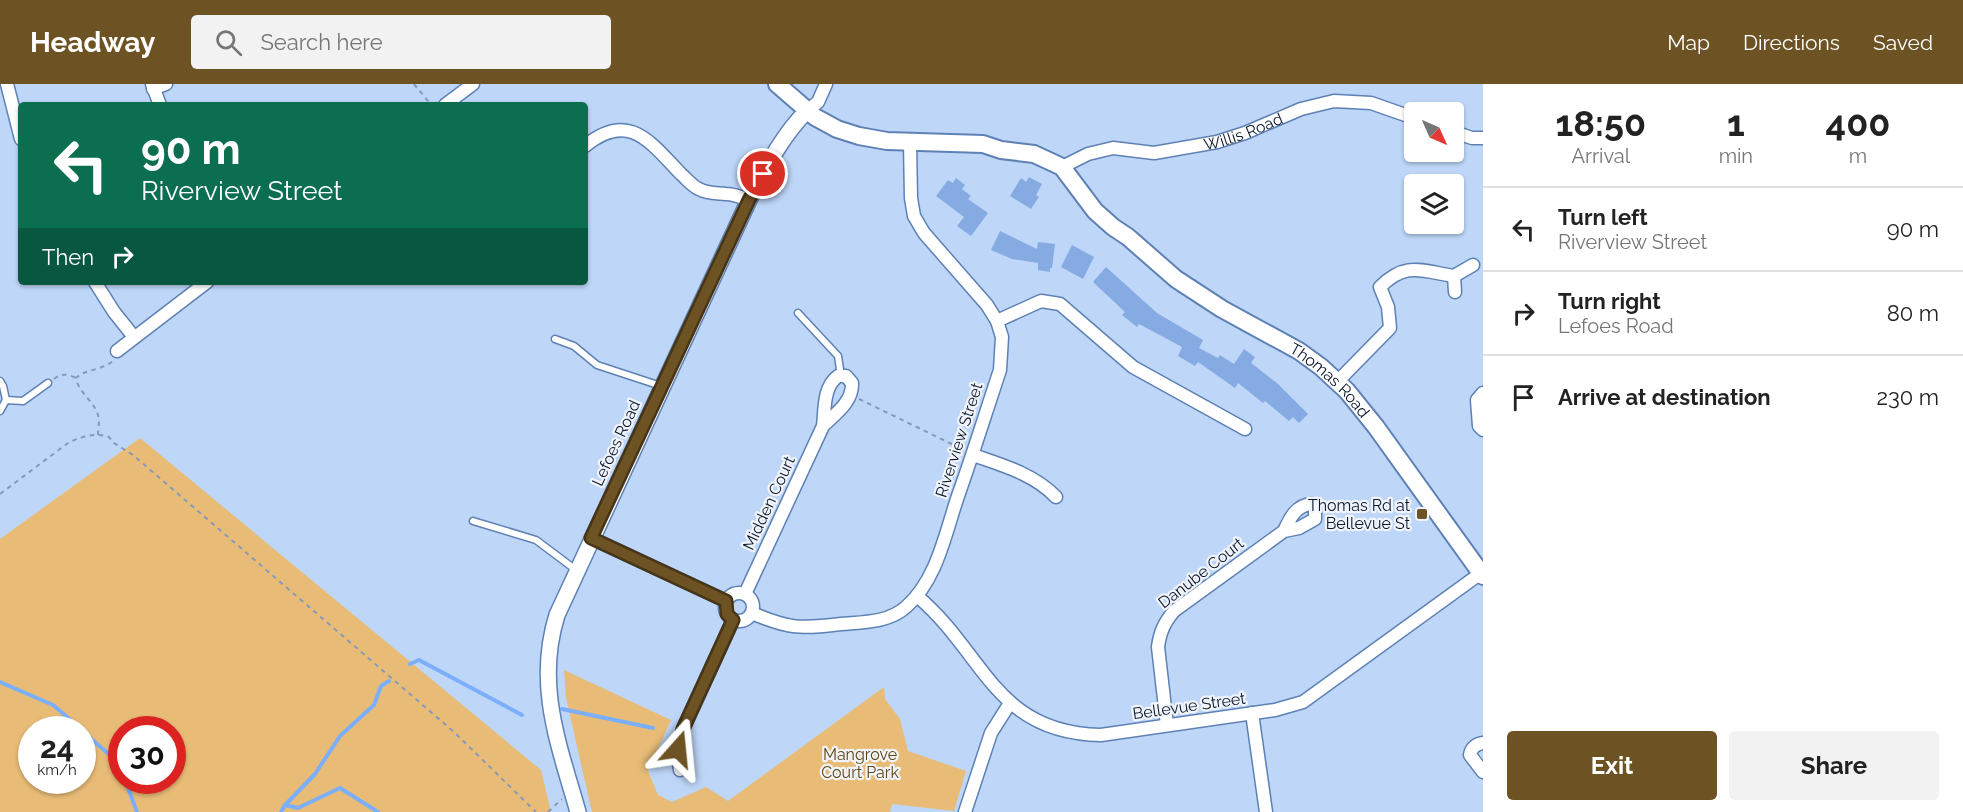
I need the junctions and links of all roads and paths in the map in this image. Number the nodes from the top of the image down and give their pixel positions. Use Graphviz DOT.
graph roads {
  1 [pos="7,84"];
  2 [pos="166,84"];
  3 [pos="414,84"];
  4 [pos="473,84"];
  5 [pos="777,84"];
  6 [pos="826,84"];
  7 [pos="153,86"];
  8 [pos="159,102"];
  9 [pos="429,102"];
  10 [pos="449,102"];
  11 [pos="807,111"];
  12 [pos="1404,115"];
  13 [pos="18,127"];
  14 [pos="1464,135"];
  15 [pos="1483,138"];
  16 [pos="910,142"];
  17 [pos="588,144"];
  18 [pos="1065,165"];
  19 [pos="749,200"];
  20 [pos="1473,265"];
  21 [pos="1455,276"];
  22 [pos="96,285"];
  23 [pos="203,285"];
  24 [pos="1455,292"];
  25 [pos="798,313"];
  26 [pos="998,321"];
  27 [pos="134,337"];
  28 [pos="555,339"];
  29 [pos="117,351"];
  30 [pos="841,376"];
  31 [pos="76,378"];
  32 [pos="0,381"];
  33 [pos="1337,382"];
  34 [pos="48,383"];
  35 [pos="662,387"];
  36 [pos="1483,393"];
  37 [pos="850,394"];
  38 [pos="6,400"];
  39 [pos="0,411"];
  40 [pos="823,426"];
  41 [pos="1245,429"];
  42 [pos="1483,430"];
  43 [pos="98,435"];
  44 [pos="972,454"];
  45 [pos="0,494"];
  46 [pos="1056,498"];
  47 [pos="473,521"];
  48 [pos="1284,531"];
  49 [pos="591,538"];
  50 [pos="577,570"];
  51 [pos="1482,575"];
  52 [pos="745,594"];
  53 [pos="917,596"];
  54 [pos="726,601"];
  55 [pos="752,613"];
  56 [pos="733,620"];
  57 [pos="1010,703"];
  58 [pos="1252,713"];
  59 [pos="1167,725"];
  60 [pos="1483,743"];
  61 [pos="680,770"];
  62 [pos="1483,772"];
  63 [pos="572,793"];
  64 [pos="536,812"];
  65 [pos="548,812"];
  66 [pos="578,812"];
  67 [pos="965,812"];
  68 [pos="1266,812"];
  1 -- 13 [label="street"];
  2 -- 7 [label="street"];
  3 -- 9 [label="path"];
  4 -- 10 [label="street"];
  5 -- 11 [label="main road"];
  6 -- 11 [label="street"];
  7 -- 8 [label="street"];
  11 -- 16 [label="main road"];
  11 -- 19 [label="street, Lefoes Road"];
  12 -- 18 [label="street, Willis Road"];
  14 -- 15 [label="street"];
  16 -- 18 [label="main road"];
  16 -- 26 [label="street"];
  17 -- 19 [label="street"];
  18 -- 33 [label="main road, Thomas Road"];
  19 -- 35 [label="street, Lefoes Road"];
  20 -- 21 [label="street"];
  21 -- 24 [label="street"];
  21 -- 33 [label="street"];
  22 -- 27 [label="street"];
  23 -- 27 [label="street"];
  25 -- 30 [label="lane"];
  26 -- 41 [label="street"];
  26 -- 44 [label="street, Riverview Street"];
  27 -- 29 [label="street"];
  28 -- 35 [label="lane"];
  29 -- 31 [label="path"];
  30 -- 37 [label="street"];
  30 -- 40 [label="street, Midden Court"];
  31 -- 34 [label="path"];
  31 -- 43 [label="path"];
  32 -- 38 [label="lane"];
  33 -- 51 [label="main road, Thomas Road"];
  34 -- 38 [label="lane"];
  35 -- 49 [label="street, Lefoes Road"];
  36 -- 42 [label="street"];
  37 -- 40 [label="street, Midden Court"];
  37 -- 44 [label="path"];
  38 -- 39 [label="lane"];
  40 -- 52 [label="street, Midden Court"];
  43 -- 45 [label="path"];
  43 -- 64 [label="path"];
  44 -- 46 [label="street"];
  44 -- 53 [label="street, Riverview Street"];
  47 -- 50 [label="lane"];
  48 -- 59 [label="street, Danube Court"];
  49 -- 50 [label="street, Lefoes Road"];
  49 -- 54 [label="street"];
  50 -- 63 [label="street, Lefoes Road"];
  51 -- 58 [label="street, Bellevue Street"];
  52 -- 54 [label="street"];
  52 -- 55 [label="street"];
  53 -- 55 [label="street, Riverview Street"];
  53 -- 57 [label="street, Bellevue Street"];
  54 -- 56 [label="street"];
  55 -- 56 [label="street"];
  56 -- 61 [label="street"];
  57 -- 59 [label="street, Bellevue Street"];
  57 -- 67 [label="street"];
  58 -- 59 [label="street, Bellevue Street"];
  58 -- 68 [label="street"];
  60 -- 62 [label="street"];
  63 -- 65 [label="path"];
  63 -- 66 [label="street, Lefoes Road"];
}
